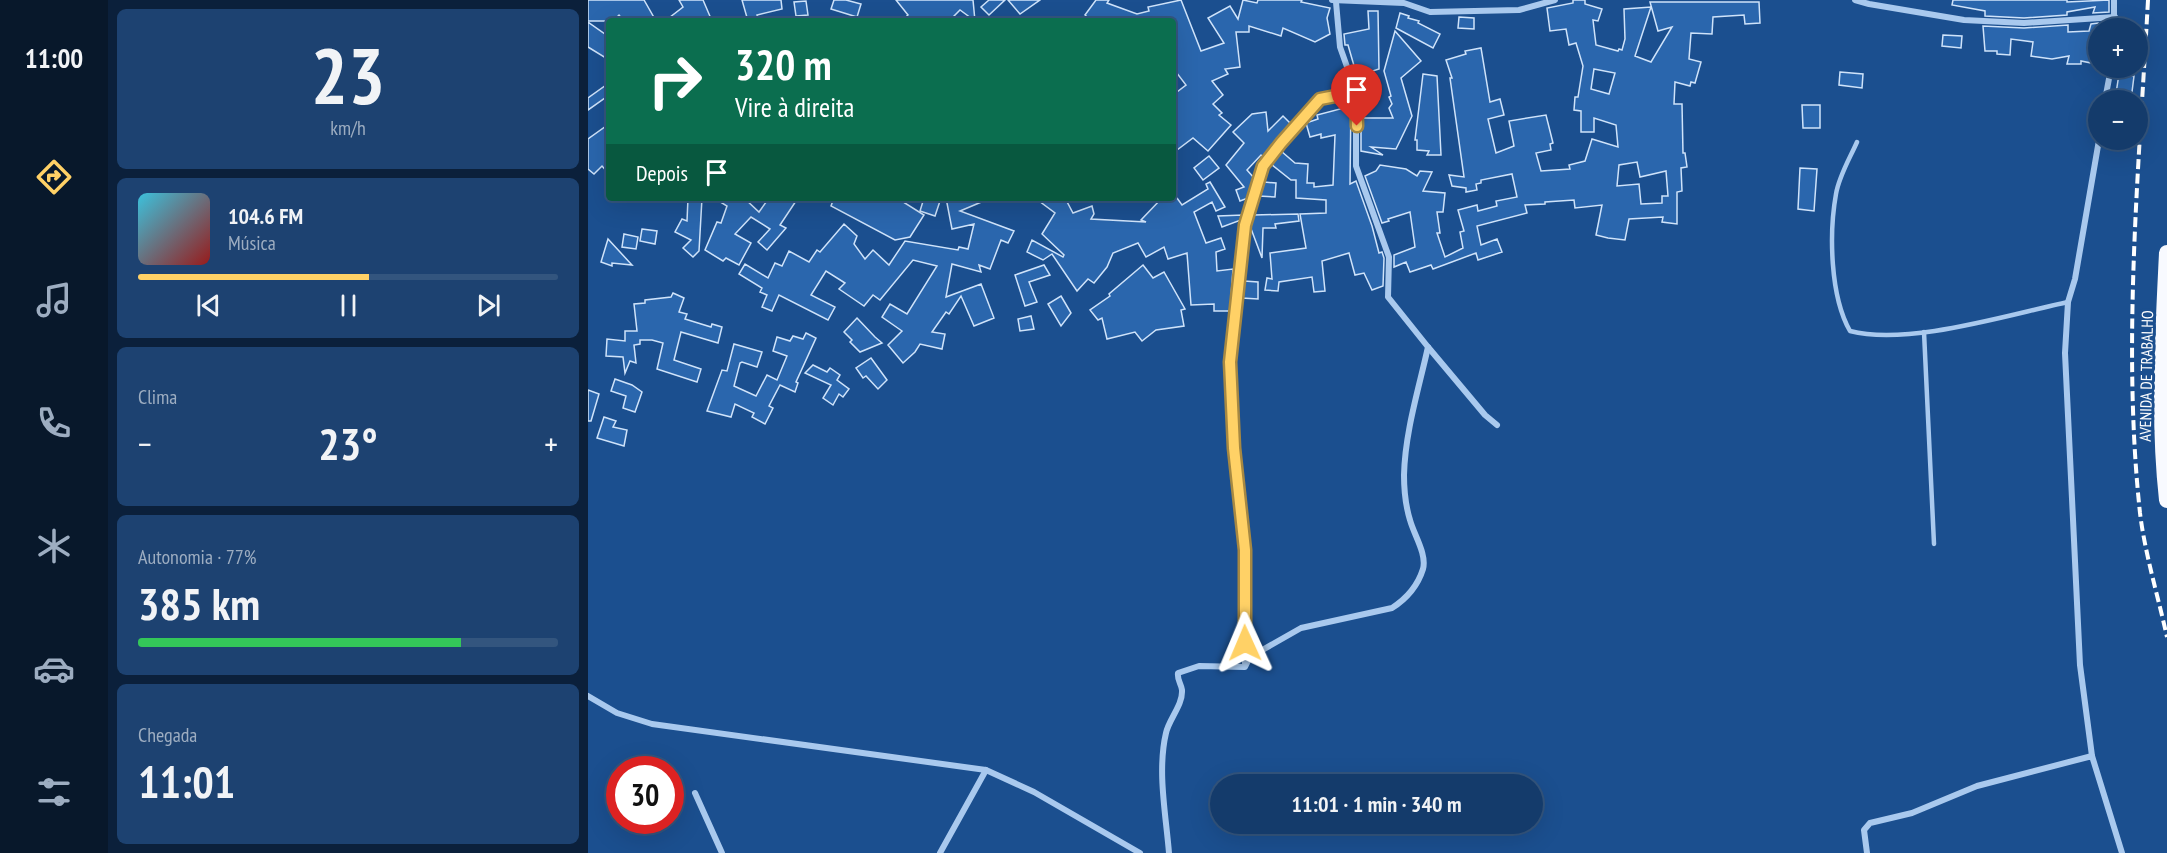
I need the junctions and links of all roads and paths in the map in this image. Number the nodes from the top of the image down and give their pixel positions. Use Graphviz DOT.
graph roads {
  1 [pos="1555,0"];
  2 [pos="1855,0"];
  3 [pos="2114,0"];
  4 [pos="1334,1"];
  5 [pos="2115,17"];
  6 [pos="1356,92"];
  7 [pos="1857,142"];
  8 [pos="2097,150"];
  9 [pos="2167,253"];
  10 [pos="2068,302"];
  11 [pos="1924,332"];
  12 [pos="1428,347"];
  13 [pos="1497,425"];
  14 [pos="2167,500"];
  15 [pos="1934,544"];
  16 [pos="1245,667"];
  17 [pos="589,695"];
  18 [pos="2092,756"];
  19 [pos="986,770"];
  20 [pos="695,793"];
  21 [pos="722,853"];
  22 [pos="940,853"];
  23 [pos="1140,853"];
  24 [pos="1169,853"];
  25 [pos="1867,853"];
  26 [pos="2122,853"];
  1 -- 4 [label="street"];
  2 -- 5 [label="street"];
  3 -- 5 [label="street"];
  4 -- 6 [label="street"];
  6 -- 12 [label="street"];
  6 -- 16 [label="street"];
  7 -- 11 [label="lane"];
  8 -- 10 [label="street"];
  9 -- 14 [label="highway, AVENIDA DE TRABALHO"];
  10 -- 11 [label="lane"];
  10 -- 18 [label="street"];
  11 -- 15 [label="lane"];
  12 -- 13 [label="street"];
  12 -- 16 [label="street"];
  16 -- 24 [label="street"];
  17 -- 19 [label="street"];
  18 -- 25 [label="street"];
  18 -- 26 [label="street"];
  19 -- 22 [label="street"];
  19 -- 23 [label="street"];
  20 -- 21 [label="street"];
}
